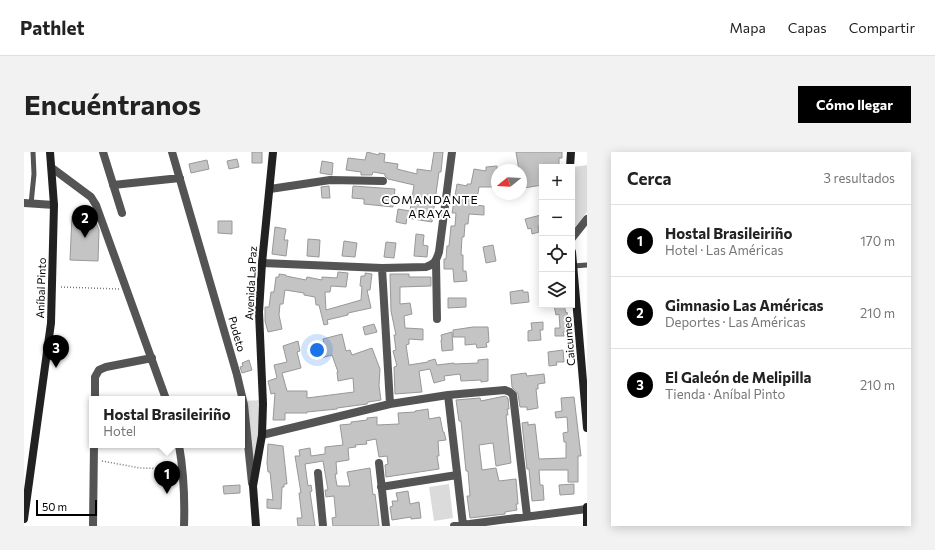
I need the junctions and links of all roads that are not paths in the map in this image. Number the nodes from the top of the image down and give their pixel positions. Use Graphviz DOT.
graph roads {
  1 [pos="33,152"];
  2 [pos="50,152"];
  3 [pos="103,152"];
  4 [pos="172,152"];
  5 [pos="273,152"];
  6 [pos="452,152"];
  7 [pos="571,152"];
  8 [pos="570,164"];
  9 [pos="52,168"];
  10 [pos="180,178"];
  11 [pos="382,181"];
  12 [pos="113,185"];
  13 [pos="270,189"];
  14 [pos="28,203"];
  15 [pos="54,205"];
  16 [pos="122,213"];
  17 [pos="587,219"];
  18 [pos="574,236"];
  19 [pos="436,261"];
  20 [pos="262,263"];
  21 [pos="587,265"];
  22 [pos="575,266"];
  23 [pos="382,268"];
  24 [pos="574,272"];
  25 [pos="438,318"];
  26 [pos="152,358"];
  27 [pos="585,372"];
  28 [pos="448,395"];
  29 [pos="95,396"];
  30 [pos="165,396"];
  31 [pos="241,396"];
  32 [pos="390,404"];
  33 [pos="245,421"];
  34 [pos="587,428"];
  35 [pos="262,435"];
  36 [pos="94,448"];
  37 [pos="180,448"];
  38 [pos="379,463"];
  39 [pos="318,473"];
  40 [pos="457,475"];
  41 [pos="253,486"];
  42 [pos="381,487"];
  43 [pos="587,508"];
  44 [pos="527,516"];
  45 [pos="24,519"];
  46 [pos="463,525"];
  47 [pos="93,526"];
  48 [pos="184,526"];
  49 [pos="256,526"];
  50 [pos="323,526"];
  51 [pos="386,526"];
  52 [pos="454,526"];
  53 [pos="587,526"];
  1 -- 14 [label="lane"];
  2 -- 9 [label="street, Aníbal Pinto"];
  3 -- 12 [label="street"];
  4 -- 10 [label="street, Pudeto"];
  5 -- 13 [label="street, Avenida La Paz"];
  6 -- 19 [label="street"];
  7 -- 8 [label="street"];
  9 -- 15 [label="street, Aníbal Pinto"];
  9 -- 26 [label="street"];
  10 -- 12 [label="street"];
  10 -- 31 [label="street, Pudeto"];
  11 -- 13 [label="street"];
  12 -- 16 [label="street"];
  13 -- 20 [label="street, Avenida La Paz"];
  14 -- 15 [label="street"];
  15 -- 45 [label="street, Aníbal Pinto"];
  17 -- 18 [label="street"];
  19 -- 23 [label="street"];
  19 -- 25 [label="street"];
  20 -- 23 [label="street"];
  20 -- 35 [label="street, Avenida La Paz"];
  21 -- 22 [label="lane"];
  23 -- 32 [label="street"];
  24 -- 27 [label="street, Caicumeo"];
  26 -- 29 [label="street"];
  26 -- 30 [label="street"];
  27 -- 34 [label="street, Caicumeo"];
  28 -- 32 [label="street"];
  28 -- 40 [label="street"];
  28 -- 44 [label="street"];
  32 -- 35 [label="street"];
  33 -- 41 [label="street, Pudeto"];
  35 -- 41 [label="street, Avenida La Paz"];
  36 -- 47 [label="street"];
  37 -- 48 [label="street"];
  38 -- 42 [label="street"];
  39 -- 50 [label="street"];
  40 -- 42 [label="street"];
  40 -- 46 [label="street"];
  41 -- 49 [label="street, Pudeto"];
  42 -- 51 [label="street"];
  43 -- 44 [label="street"];
  43 -- 53 [label="street"];
  44 -- 46 [label="street"];
  46 -- 52 [label="street"];
}
